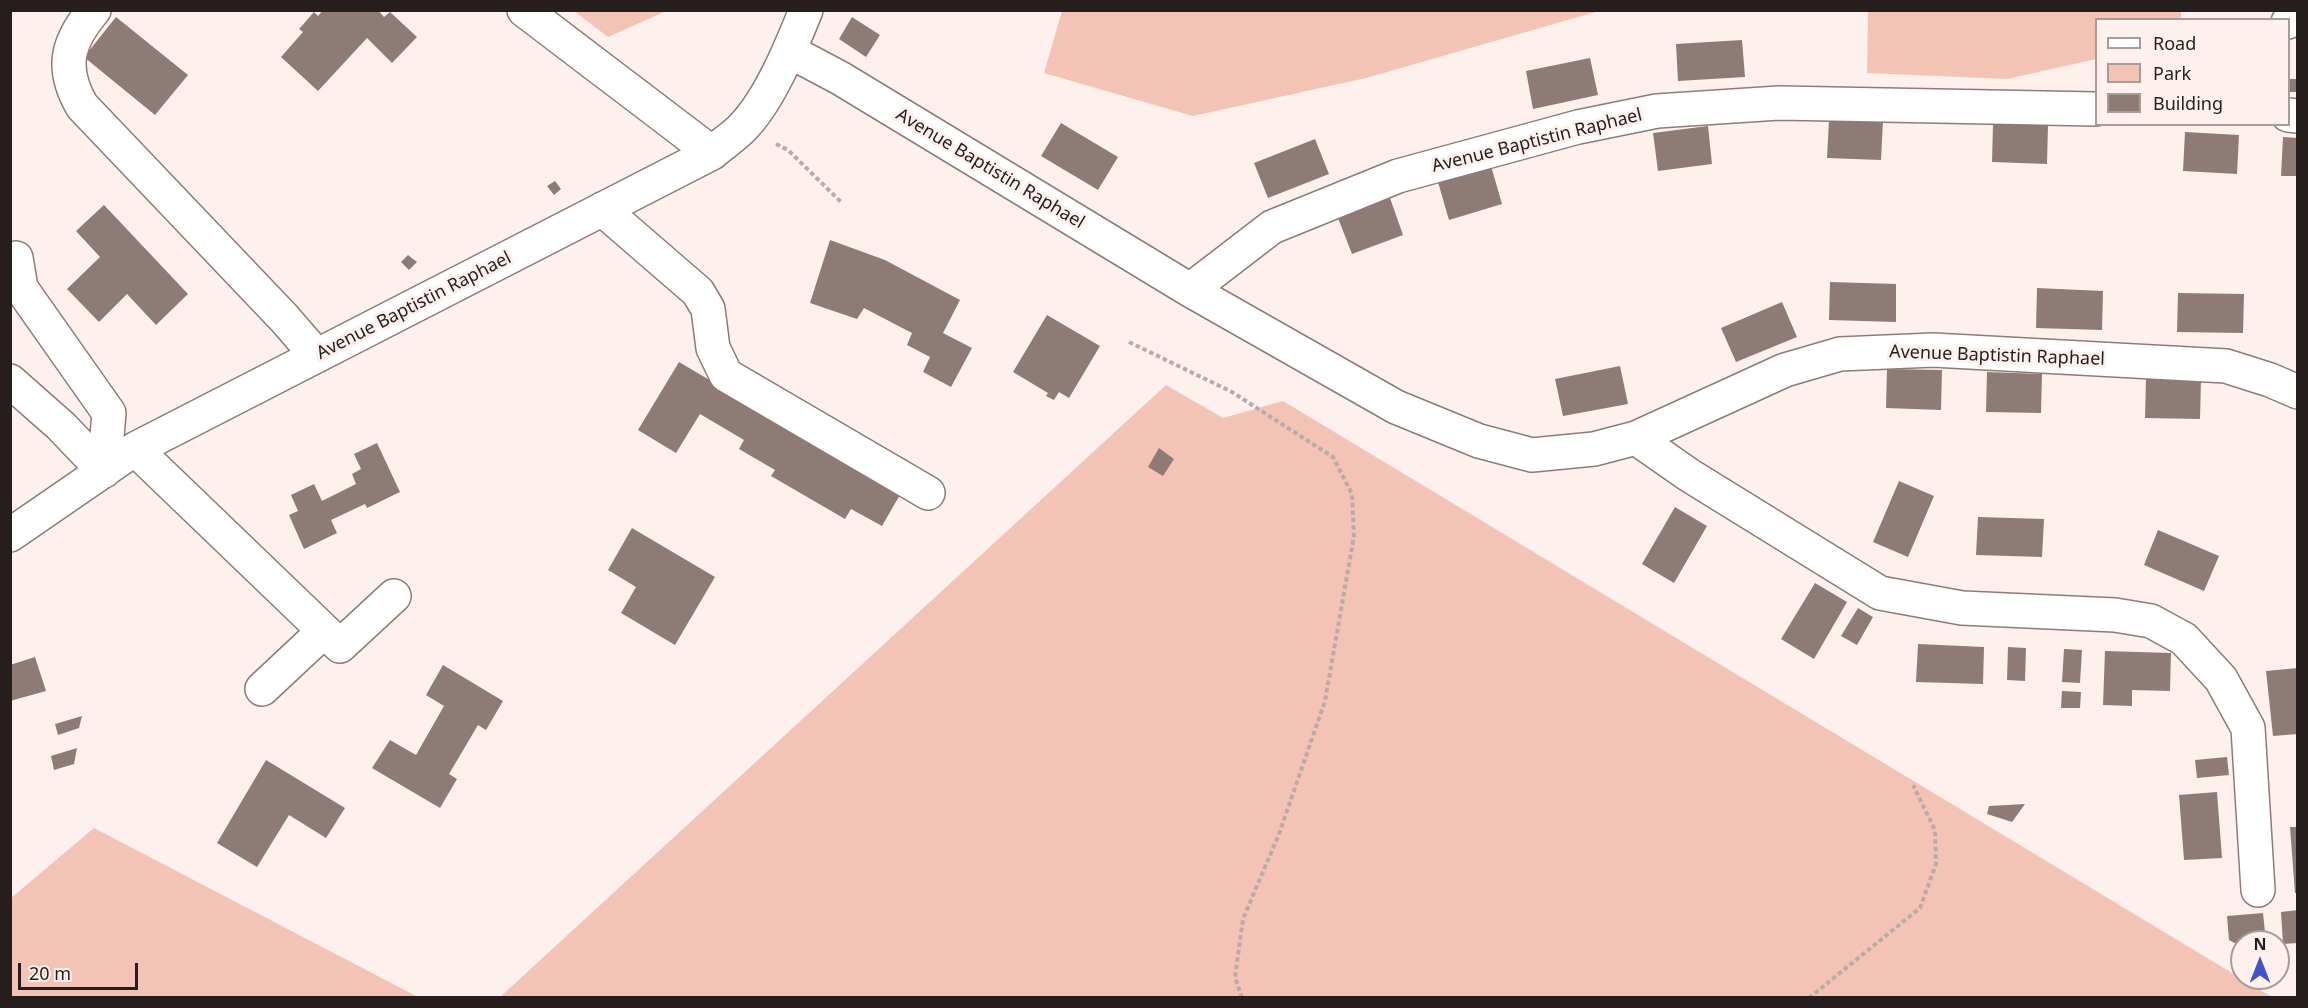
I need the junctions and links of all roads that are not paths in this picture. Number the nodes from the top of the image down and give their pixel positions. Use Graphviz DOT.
graph roads {
  1 [pos="94,10"];
  2 [pos="524,10"];
  3 [pos="806,10"];
  4 [pos="789,51"];
  5 [pos="2095,109"];
  6 [pos="712,153"];
  7 [pos="602,209"];
  8 [pos="16,258"];
  9 [pos="1190,290"];
  10 [pos="317,356"];
  11 [pos="10,381"];
  12 [pos="2298,392"];
  13 [pos="1636,438"];
  14 [pos="135,449"];
  15 [pos="104,471"];
  16 [pos="928,493"];
  17 [pos="10,535"];
  18 [pos="394,596"];
  19 [pos="324,631"];
  20 [pos="262,689"];
  21 [pos="2258,890"];
  1 -- 10 [label="street"];
  2 -- 6 [label="street"];
  3 -- 4 [label="street, Avenue Baptistin Raphael"];
  4 -- 6 [label="street, Avenue Baptistin Raphael"];
  4 -- 9 [label="street, Avenue Baptistin Raphael"];
  5 -- 9 [label="street, Avenue Baptistin Raphael"];
  6 -- 7 [label="street, Avenue Baptistin Raphael"];
  7 -- 10 [label="street, Avenue Baptistin Raphael"];
  7 -- 16 [label="street"];
  8 -- 15 [label="street"];
  9 -- 13 [label="street, Avenue Baptistin Raphael"];
  10 -- 14 [label="street, Avenue Baptistin Raphael"];
  11 -- 15 [label="street"];
  12 -- 13 [label="street, Avenue Baptistin Raphael"];
  13 -- 21 [label="street"];
  14 -- 15 [label="street, Avenue Baptistin Raphael"];
  14 -- 19 [label="street"];
  15 -- 17 [label="street, Avenue Baptistin Raphael"];
  18 -- 19 [label="street"];
  19 -- 20 [label="street"];
}
